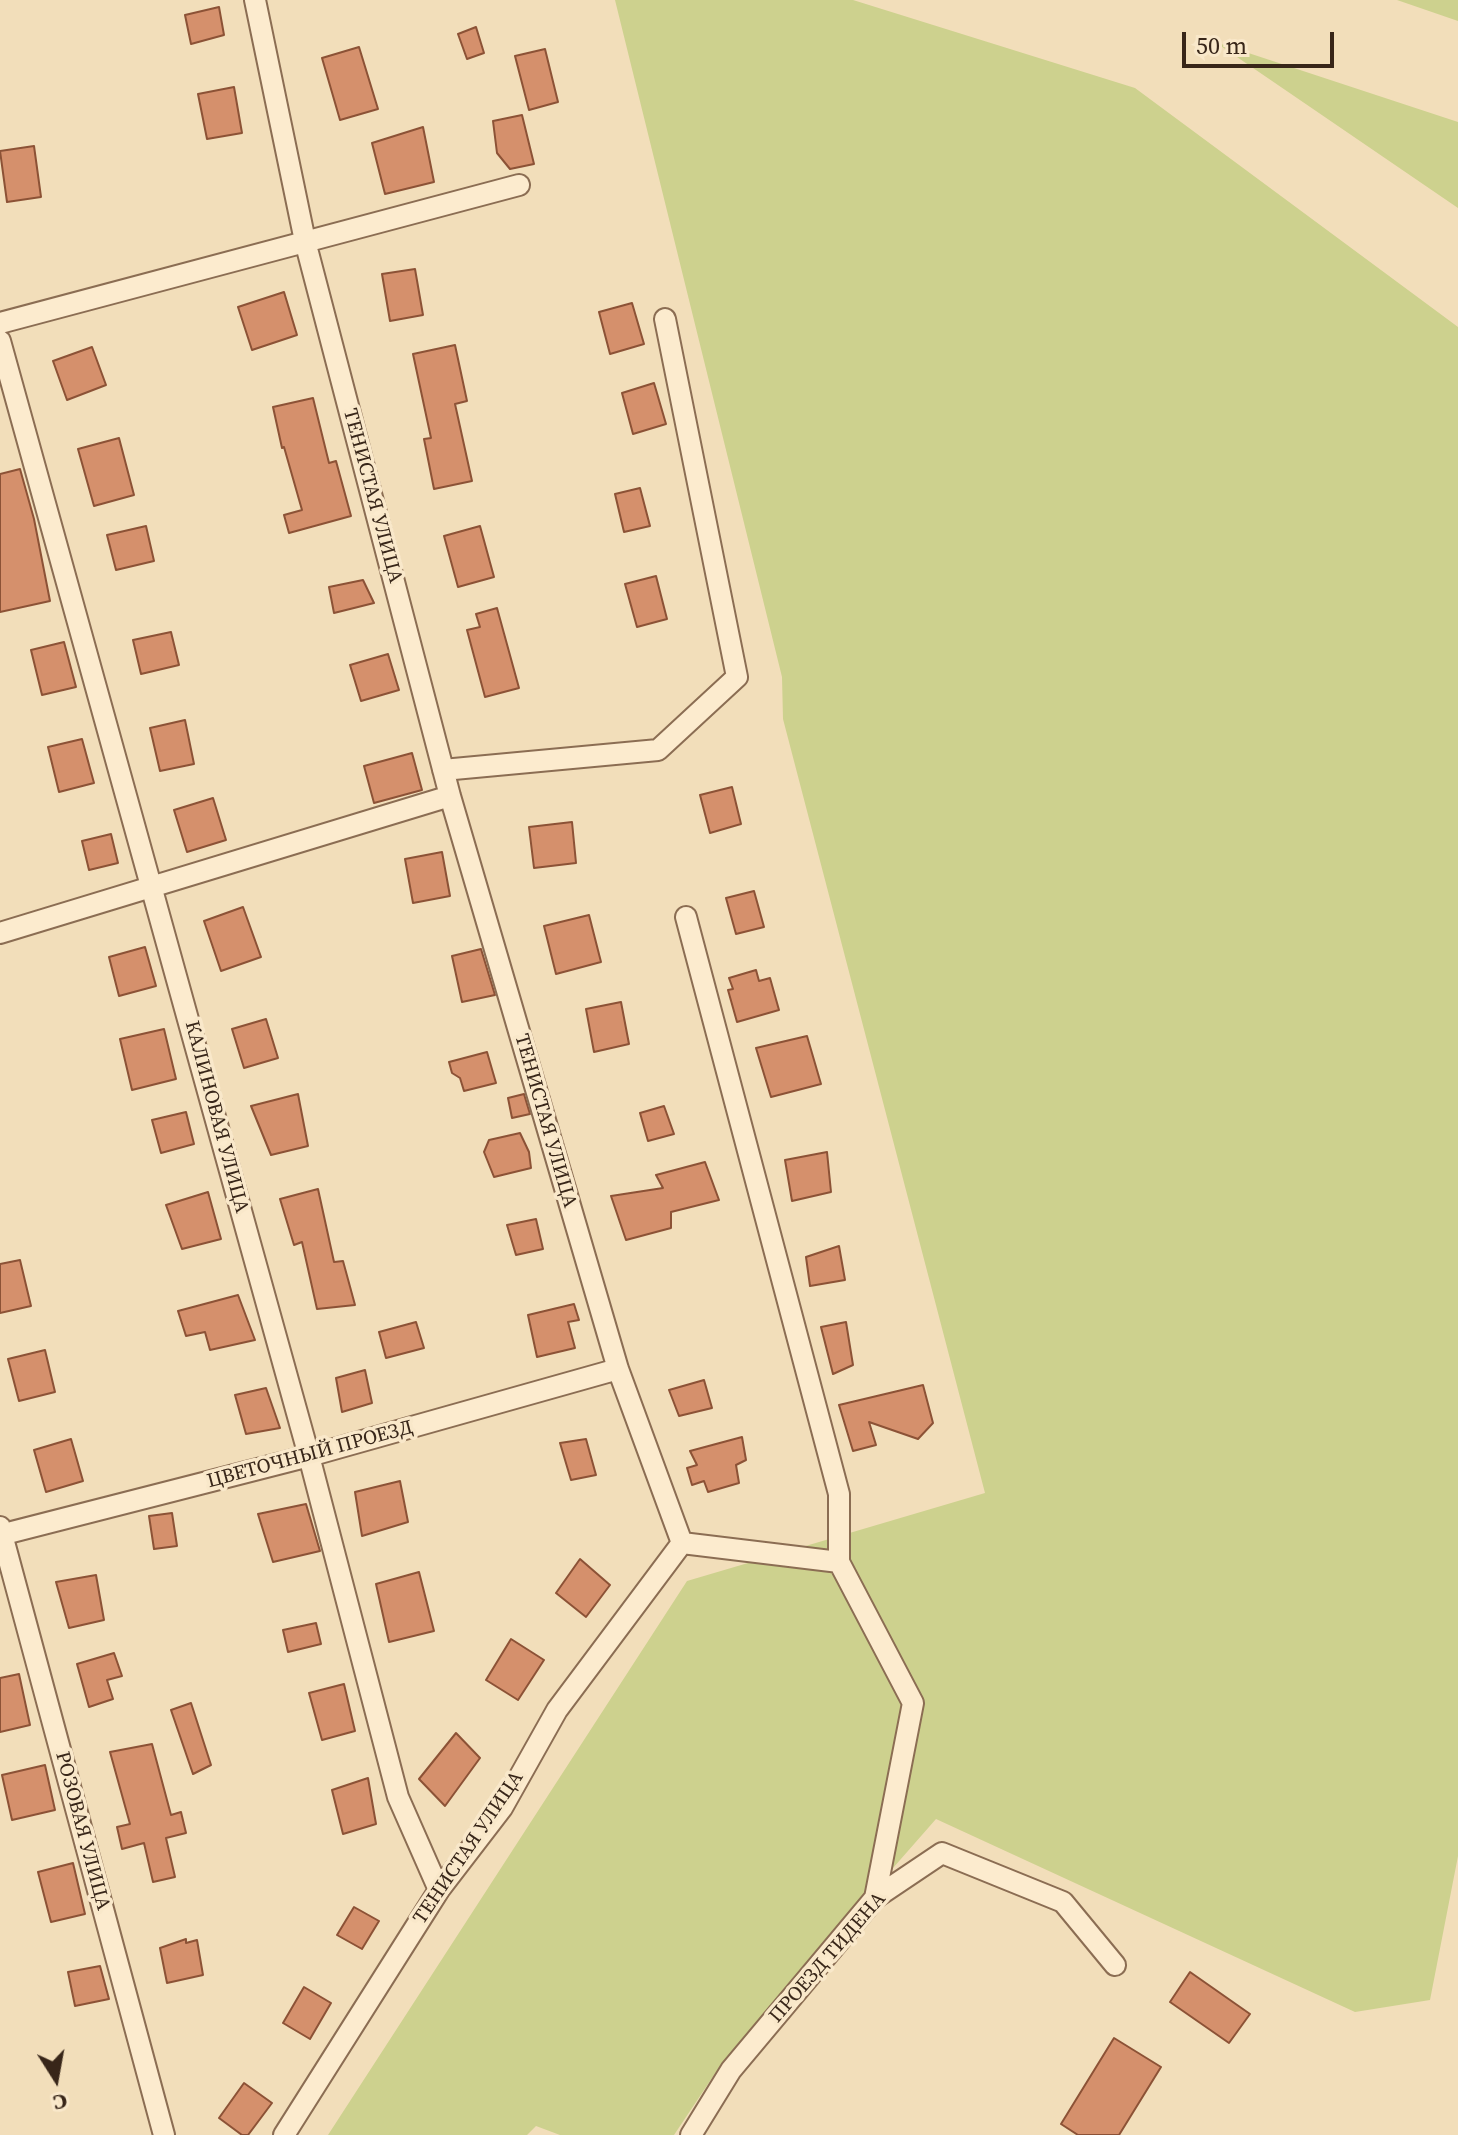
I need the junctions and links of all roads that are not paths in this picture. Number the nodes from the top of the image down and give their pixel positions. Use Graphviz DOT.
graph roads {
  1 [pos="255,0"];
  2 [pos="519,185"];
  3 [pos="305,241"];
  4 [pos="665,319"];
  5 [pos="0,323"];
  6 [pos="0,341"];
  7 [pos="443,770"];
  8 [pos="450,796"];
  9 [pos="153,886"];
  10 [pos="686,917"];
  11 [pos="0,933"];
  12 [pos="618,1369"];
  13 [pos="309,1456"];
  14 [pos="1,1533"];
  15 [pos="682,1543"];
  16 [pos="839,1562"];
  17 [pos="439,1890"];
  18 [pos="875,1898"];
  19 [pos="1115,1965"];
  20 [pos="164,2135"];
  21 [pos="284,2135"];
  22 [pos="691,2135"];
  1 -- 3 [label="street, ТЕНИСТАЯ УЛИЦА"];
  2 -- 3 [label="street"];
  3 -- 5 [label="street"];
  3 -- 7 [label="street, ТЕНИСТАЯ УЛИЦА"];
  4 -- 7 [label="street"];
  6 -- 9 [label="street, КАЛИНОВАЯ УЛИЦА"];
  7 -- 8 [label="street, ТЕНИСТАЯ УЛИЦА"];
  8 -- 9 [label="street"];
  8 -- 12 [label="street, ТЕНИСТАЯ УЛИЦА"];
  9 -- 11 [label="street"];
  9 -- 13 [label="street, КАЛИНОВАЯ УЛИЦА"];
  10 -- 16 [label="street"];
  12 -- 13 [label="street, ЦВЕТОЧНЫЙ ПРОЕЗД"];
  12 -- 15 [label="street, ТЕНИСТАЯ УЛИЦА"];
  13 -- 14 [label="street, ЦВЕТОЧНЫЙ ПРОЕЗД"];
  13 -- 17 [label="street, КАЛИНОВАЯ УЛИЦА"];
  14 -- 20 [label="street, РОЗОВАЯ УЛИЦА"];
  15 -- 16 [label="street"];
  15 -- 17 [label="street, ТЕНИСТАЯ УЛИЦА"];
  16 -- 18 [label="street"];
  17 -- 21 [label="street, ТЕНИСТАЯ УЛИЦА"];
  18 -- 19 [label="street, ПРОЕЗД ТИДЕНА"];
  18 -- 22 [label="street, ПРОЕЗД ТИДЕНА"];
}
